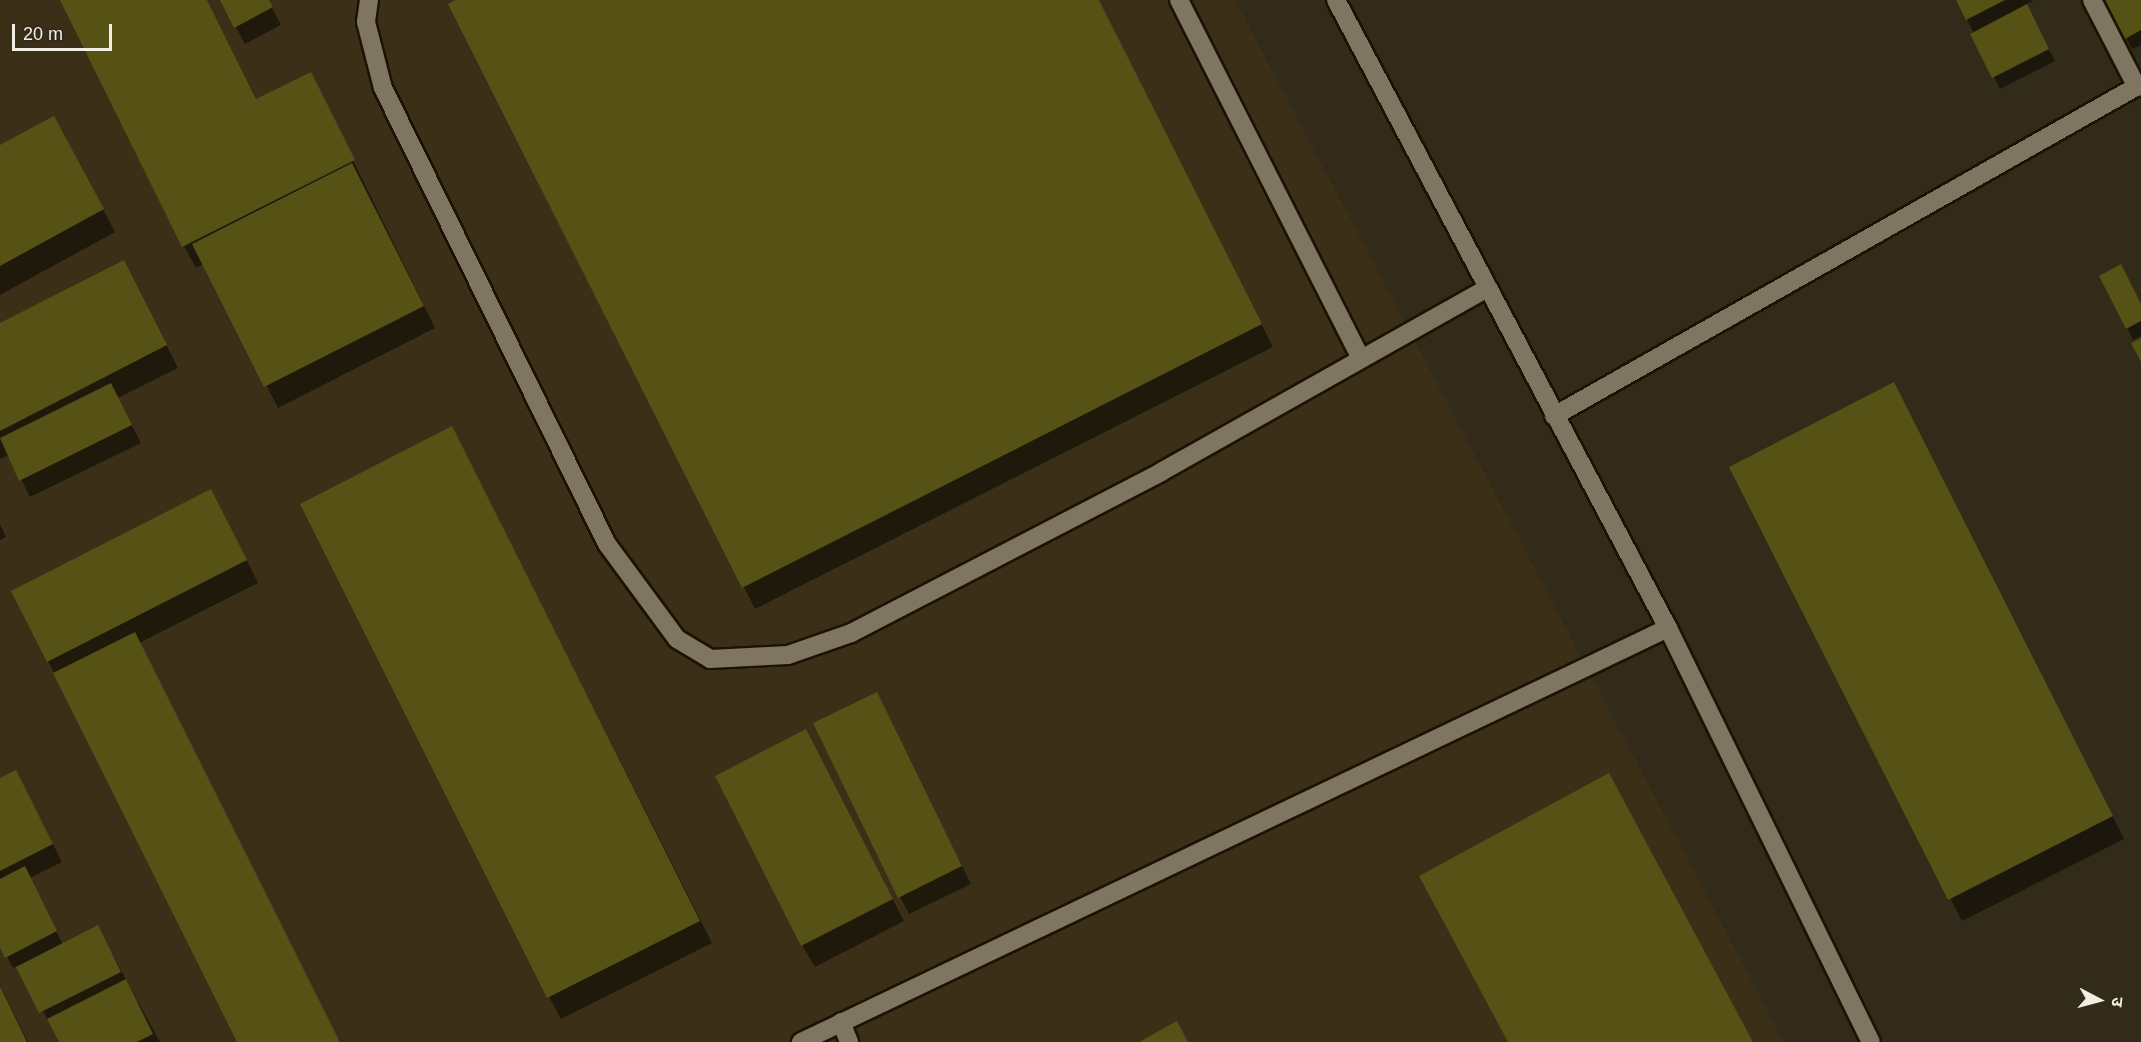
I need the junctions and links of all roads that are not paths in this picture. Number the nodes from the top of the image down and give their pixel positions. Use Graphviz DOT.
graph roads {
  1 [pos="369,0"];
  2 [pos="1179,0"];
  3 [pos="1336,0"];
  4 [pos="2092,0"];
  5 [pos="2139,86"];
  6 [pos="1486,288"];
  7 [pos="1360,359"];
  8 [pos="1554,416"];
  9 [pos="1668,628"];
  10 [pos="841,1022"];
  11 [pos="801,1042"];
  12 [pos="849,1042"];
  13 [pos="1871,1042"];
  1 -- 7 [label="street"];
  2 -- 7 [label="street"];
  3 -- 6 [label="street"];
  4 -- 5 [label="street"];
  5 -- 8 [label="street"];
  6 -- 7 [label="street"];
  6 -- 8 [label="street"];
  8 -- 9 [label="street"];
  9 -- 10 [label="street"];
  9 -- 13 [label="street"];
  10 -- 11 [label="street"];
  10 -- 12 [label="street"];
}
